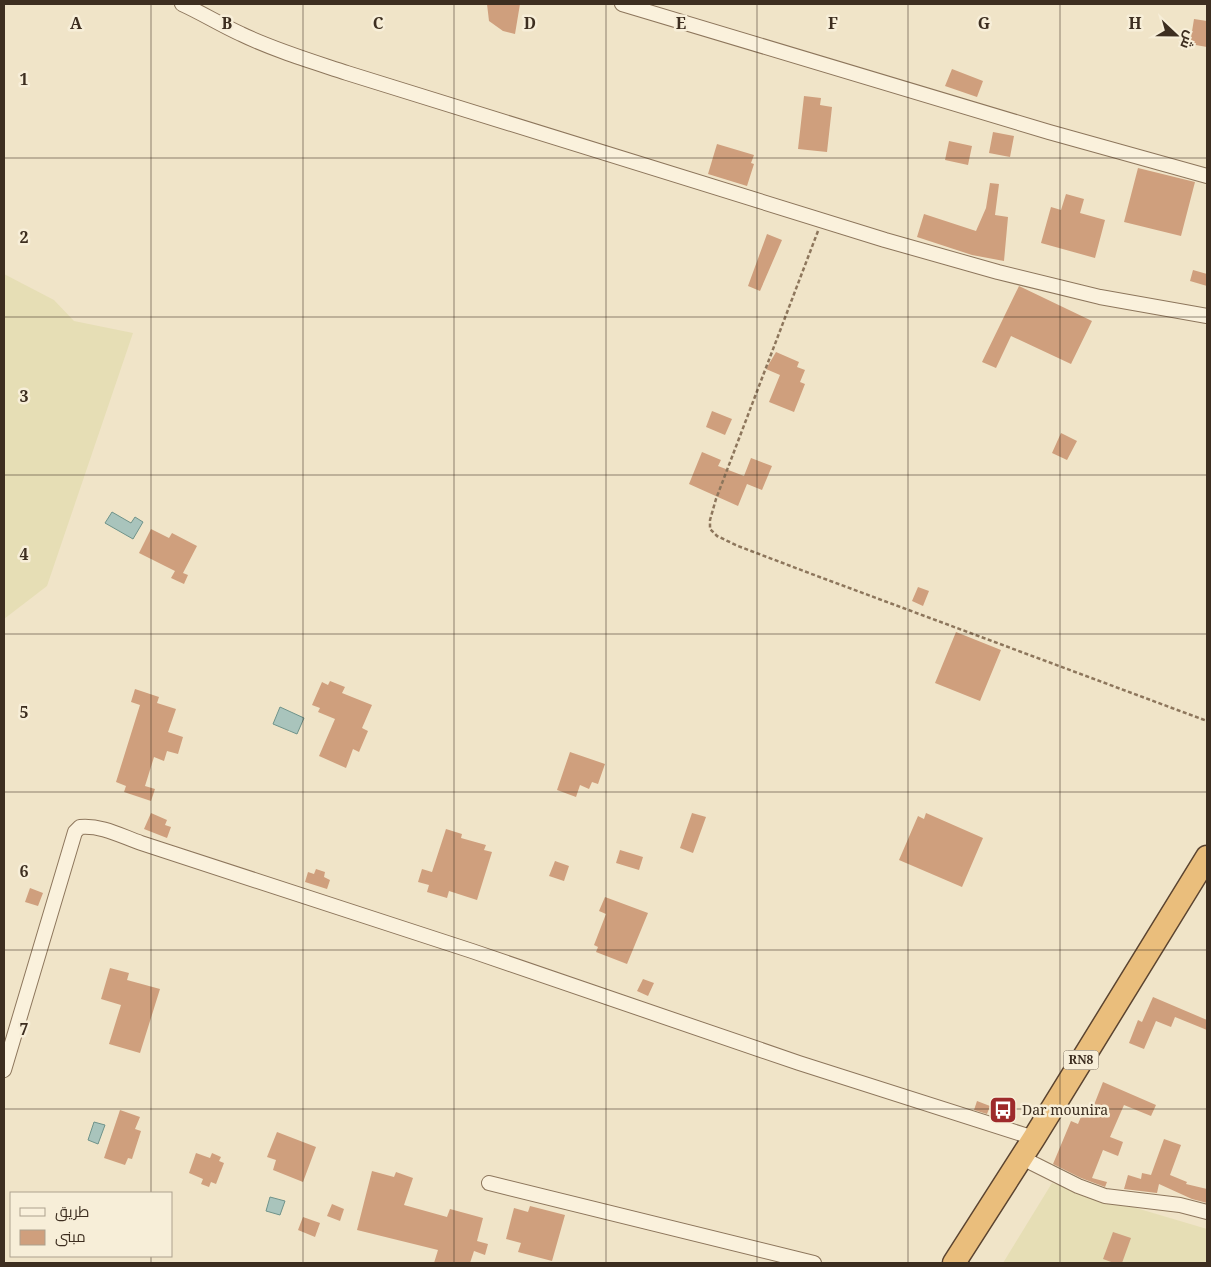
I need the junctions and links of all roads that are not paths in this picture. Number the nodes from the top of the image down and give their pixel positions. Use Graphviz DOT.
graph roads {
  1 [pos="182,4"];
  2 [pos="622,4"];
  3 [pos="1207,176"];
  4 [pos="1207,316"];
  5 [pos="1207,857"];
  6 [pos="1207,885"];
  7 [pos="4,1070"];
  8 [pos="1034,1138"];
  9 [pos="1032,1163"];
  10 [pos="489,1183"];
  11 [pos="1207,1212"];
  12 [pos="814,1263"];
  13 [pos="954,1263"];
  14 [pos="971,1263"];
  1 -- 4 [label="street"];
  2 -- 3 [label="street"];
  5 -- 8 [label="highway, RN8"];
  6 -- 9 [label="highway, RN8"];
  7 -- 8 [label="street"];
  8 -- 13 [label="highway, RN8"];
  9 -- 11 [label="street"];
  9 -- 14 [label="highway, RN8"];
  10 -- 12 [label="street"];
}
